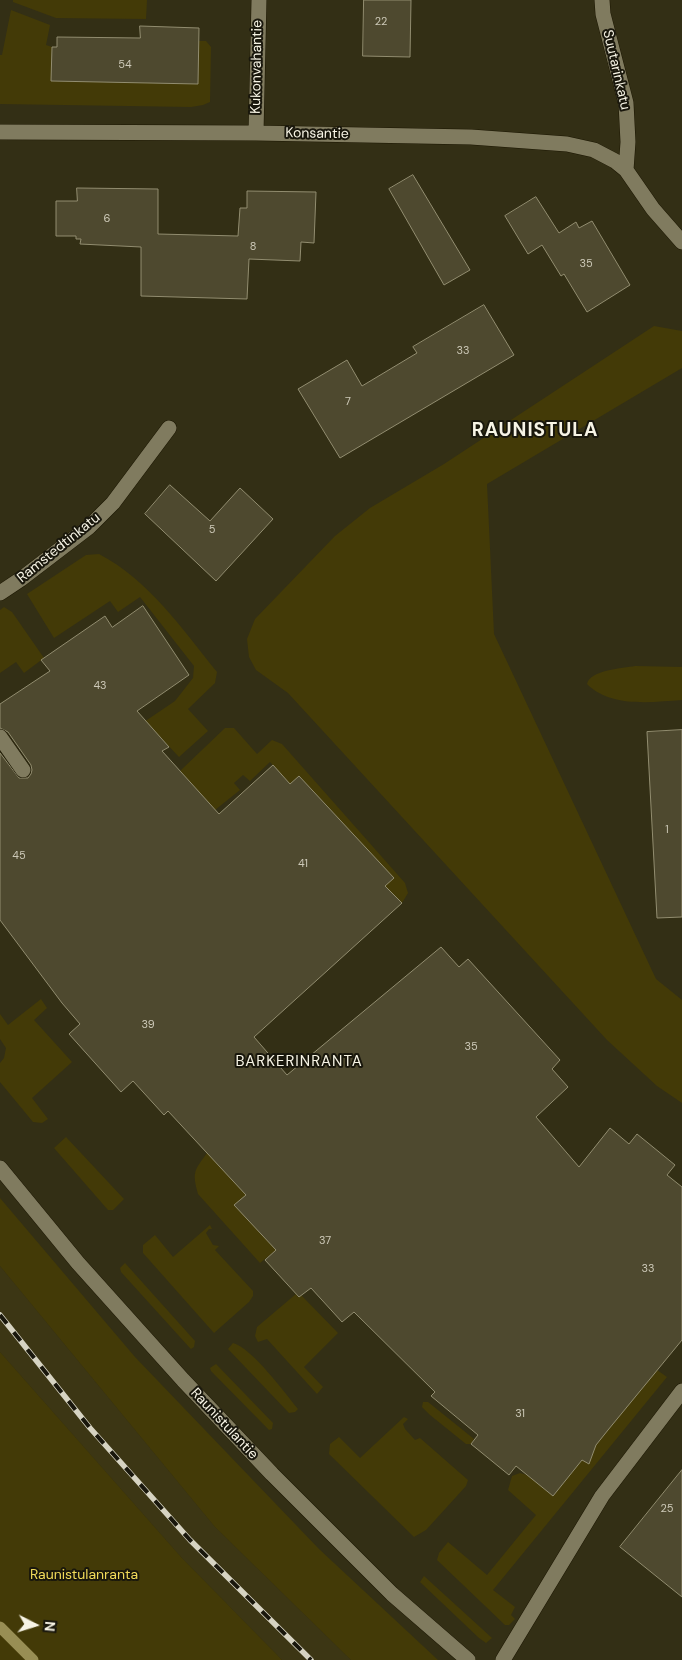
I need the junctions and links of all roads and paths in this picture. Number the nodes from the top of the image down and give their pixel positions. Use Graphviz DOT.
graph roads {
  1 [pos="258,0"];
  2 [pos="602,0"];
  3 [pos="0,132"];
  4 [pos="256,133"];
  5 [pos="626,170"];
  6 [pos="682,242"];
  7 [pos="169,428"];
  8 [pos="0,593"];
  9 [pos="0,737"];
  10 [pos="23,770"];
  11 [pos="0,1168"];
  12 [pos="682,1391"];
  13 [pos="468,1660"];
  14 [pos="503,1660"];
  1 -- 4 [label="street, Kukonvahantie"];
  2 -- 5 [label="street, Suutarinkatu"];
  3 -- 4 [label="street, Konsantie"];
  4 -- 5 [label="street, Konsantie"];
  5 -- 6 [label="street"];
  7 -- 8 [label="street, Ramstedtinkatu"];
  9 -- 10 [label="street"];
  11 -- 13 [label="street, Raunistulantie"];
  12 -- 14 [label="street"];
}
